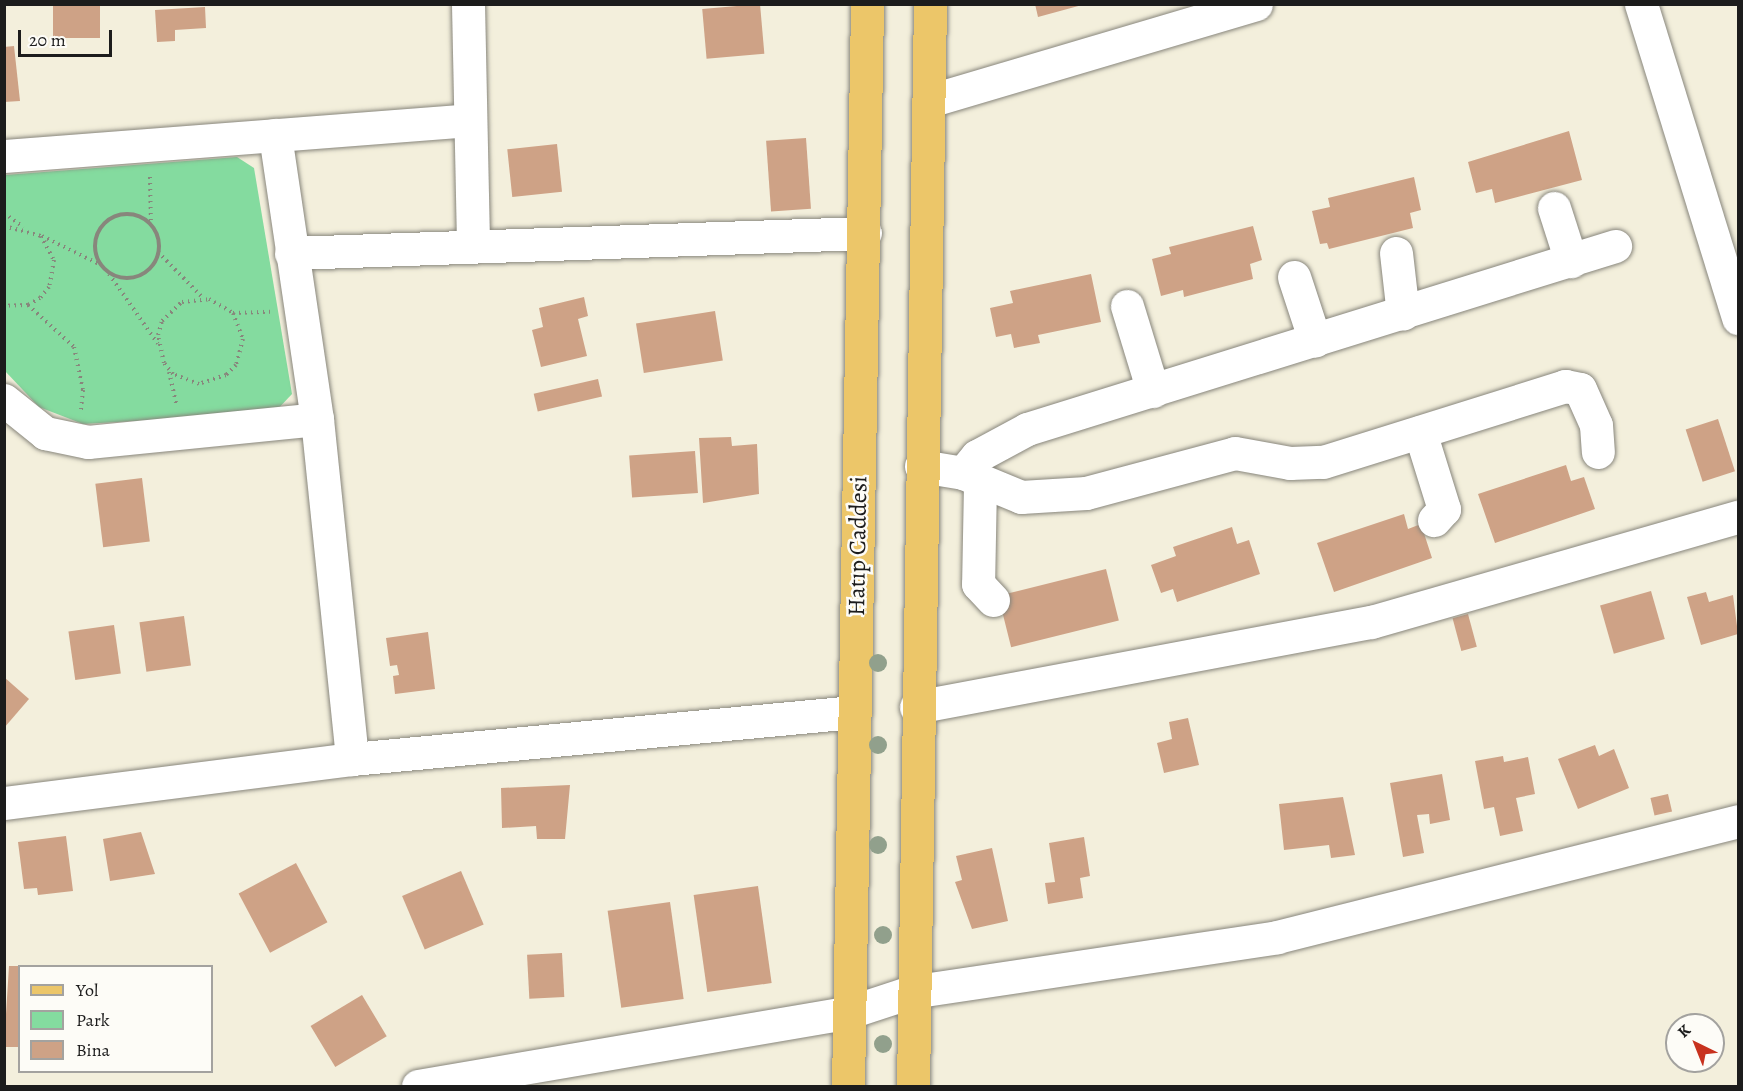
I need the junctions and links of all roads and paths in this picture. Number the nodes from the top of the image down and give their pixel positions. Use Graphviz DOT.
graph roads {
  1 [pos="468,4"];
  2 [pos="867,4"];
  3 [pos="930,4"];
  4 [pos="1256,4"];
  5 [pos="1641,4"];
  6 [pos="929,101"];
  7 [pos="470,120"];
  8 [pos="275,135"];
  9 [pos="154,144"];
  10 [pos="4,156"];
  11 [pos="1554,208"];
  12 [pos="4,213"];
  13 [pos="151,225"];
  14 [pos="4,226"];
  15 [pos="29,231"];
  16 [pos="865,233"];
  17 [pos="41,236"];
  18 [pos="473,246"];
  19 [pos="1615,246"];
  20 [pos="158,251"];
  21 [pos="291,253"];
  22 [pos="1396,253"];
  23 [pos="1571,261"];
  24 [pos="102,266"];
  25 [pos="106,270"];
  26 [pos="1732,273"];
  27 [pos="1293,277"];
  28 [pos="203,299"];
  29 [pos="28,305"];
  30 [pos="4,306"];
  31 [pos="1127,306"];
  32 [pos="1403,314"];
  33 [pos="1738,318"];
  34 [pos="1315,341"];
  35 [pos="158,345"];
  36 [pos="1153,391"];
  37 [pos="4,400"];
  38 [pos="317,419"];
  39 [pos="1420,432"];
  40 [pos="77,440"];
  41 [pos="1598,452"];
  42 [pos="921,466"];
  43 [pos="971,479"];
  44 [pos="1738,517"];
  45 [pos="1434,520"];
  46 [pos="993,600"];
  47 [pos="916,707"];
  48 [pos="854,712"];
  49 [pos="352,759"];
  50 [pos="4,802"];
  51 [pos="1738,821"];
  52 [pos="911,992"];
  53 [pos="847,1012"];
  54 [pos="418,1086"];
  55 [pos="848,1086"];
  56 [pos="913,1086"];
  1 -- 7 [label="street"];
  2 -- 16 [label="main road, Hatıp Caddesi"];
  3 -- 6 [label="main road"];
  4 -- 6 [label="street"];
  5 -- 26 [label="street"];
  6 -- 42 [label="main road"];
  7 -- 8 [label="street"];
  7 -- 18 [label="street"];
  8 -- 9 [label="street"];
  8 -- 21 [label="street"];
  9 -- 10 [label="street"];
  9 -- 13 [label="path"];
  11 -- 23 [label="street"];
  12 -- 15 [label="path"];
  13 -- 20 [label="path"];
  13 -- 24 [label="path"];
  14 -- 15 [label="path"];
  15 -- 17 [label="path"];
  16 -- 18 [label="street"];
  16 -- 48 [label="main road, Hatıp Caddesi"];
  17 -- 24 [label="path"];
  17 -- 29 [label="path"];
  18 -- 21 [label="street"];
  19 -- 23 [label="street"];
  20 -- 25 [label="path"];
  20 -- 28 [label="path"];
  21 -- 38 [label="street"];
  22 -- 32 [label="street"];
  23 -- 32 [label="street"];
  24 -- 25 [label="path"];
  25 -- 35 [label="path"];
  26 -- 33 [label="street"];
  27 -- 34 [label="street"];
  28 -- 35 [label="path"];
  28 -- 35 [label="path"];
  29 -- 30 [label="path"];
  29 -- 40 [label="path"];
  31 -- 36 [label="street"];
  32 -- 34 [label="street"];
  34 -- 36 [label="street"];
  36 -- 43 [label="street"];
  37 -- 40 [label="street"];
  38 -- 40 [label="street"];
  38 -- 49 [label="street"];
  39 -- 41 [label="street"];
  39 -- 43 [label="street"];
  39 -- 45 [label="street"];
  42 -- 43 [label="street"];
  42 -- 47 [label="main road"];
  43 -- 46 [label="street"];
  44 -- 47 [label="street"];
  47 -- 52 [label="main road"];
  48 -- 49 [label="street"];
  48 -- 53 [label="main road, Hatıp Caddesi"];
  49 -- 50 [label="street"];
  51 -- 52 [label="street"];
  52 -- 53 [label="street"];
  52 -- 56 [label="main road"];
  53 -- 54 [label="street"];
  53 -- 55 [label="main road, Hatıp Caddesi"];
}
